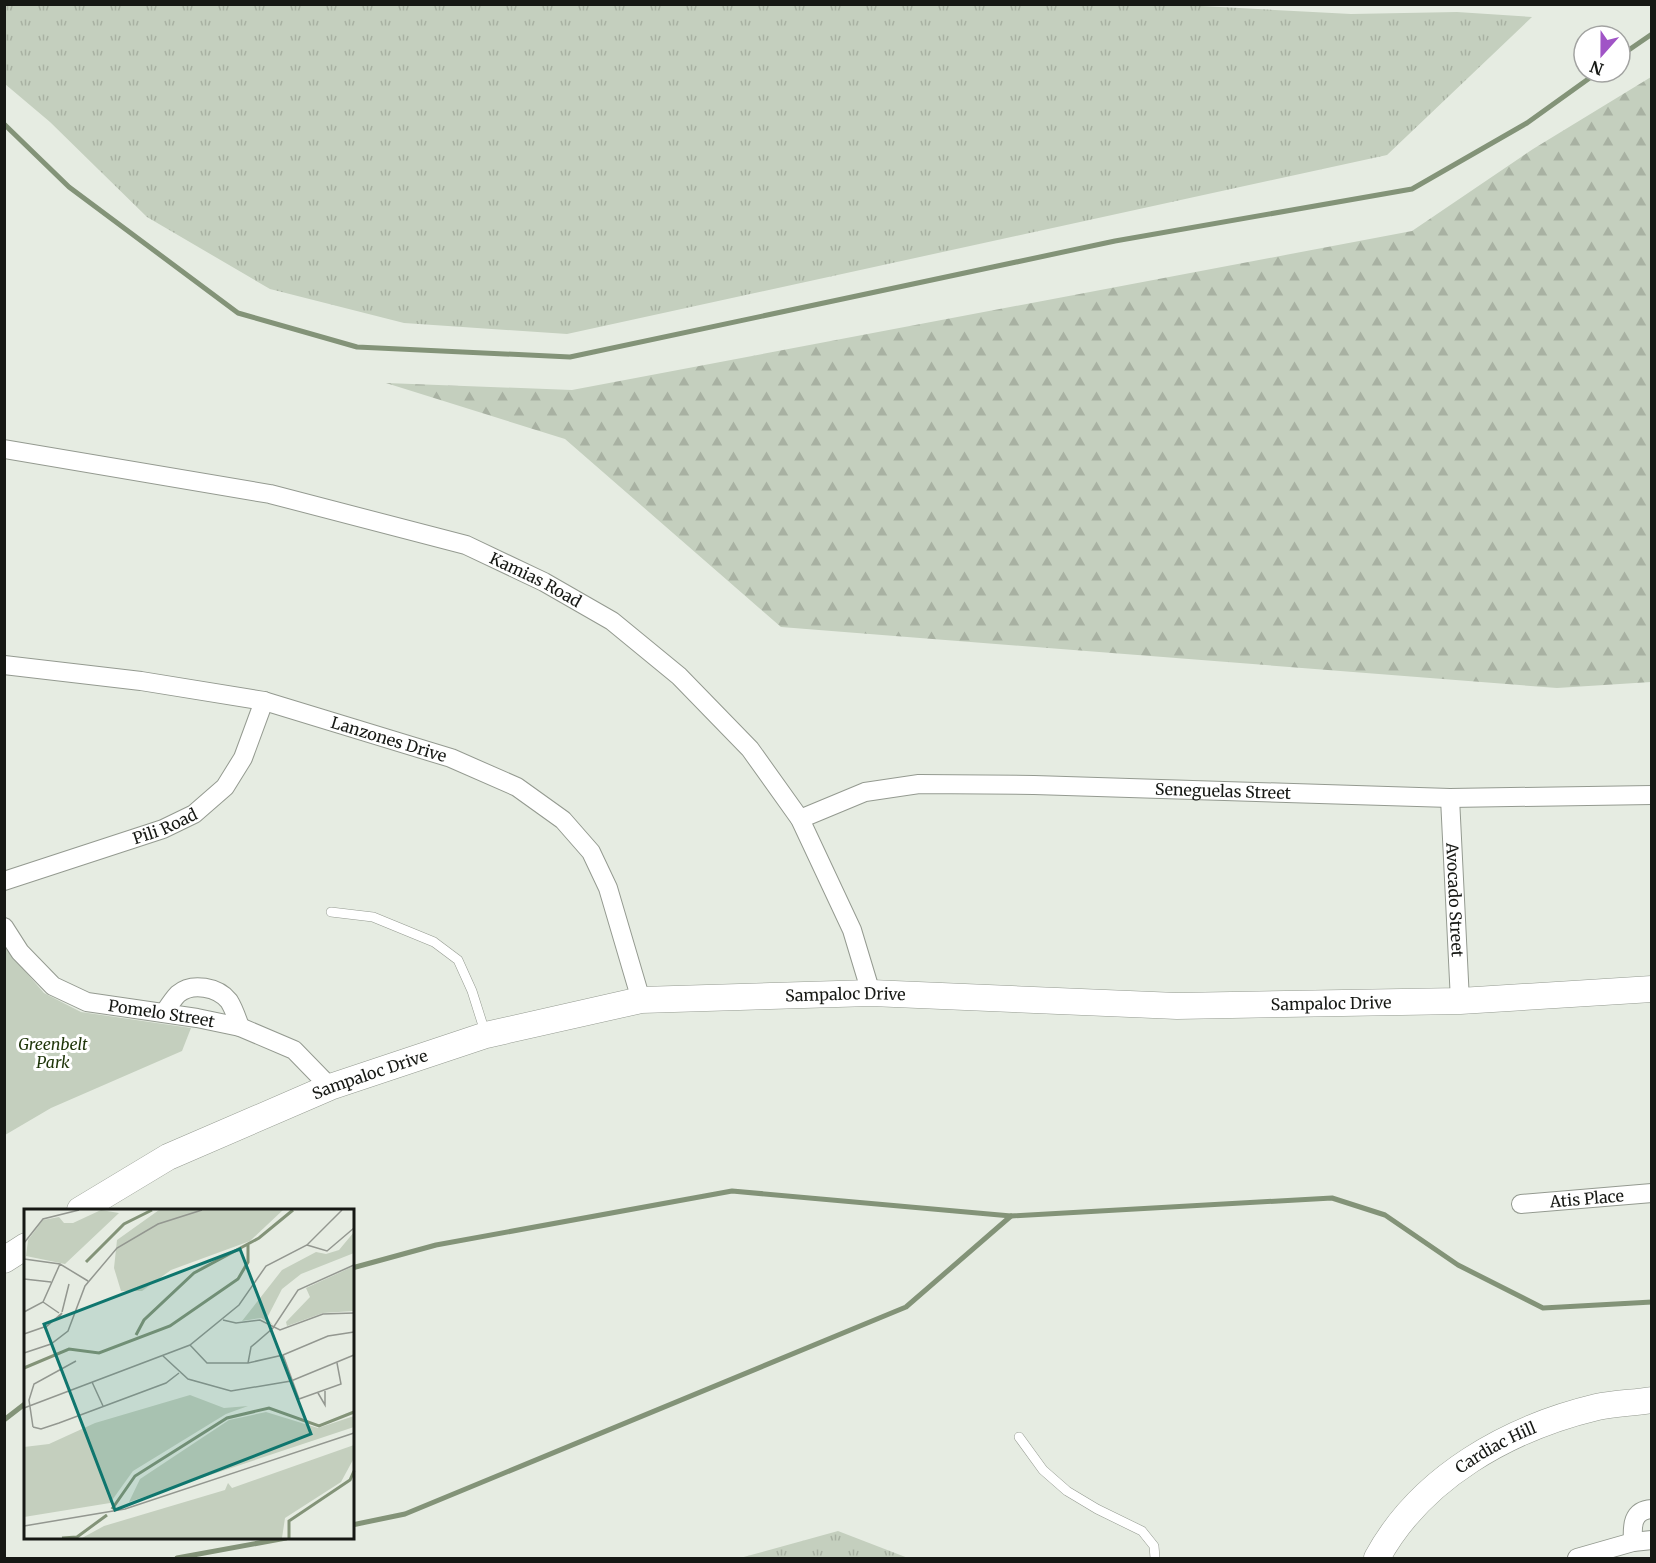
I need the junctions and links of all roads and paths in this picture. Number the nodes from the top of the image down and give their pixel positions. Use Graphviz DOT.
graph roads {
  1 [pos="4,449"];
  2 [pos="4,665"];
  3 [pos="264,701"];
  4 [pos="1652,795"];
  5 [pos="1450,798"];
  6 [pos="800,819"];
  7 [pos="4,881"];
  8 [pos="331,912"];
  9 [pos="4,927"];
  10 [pos="1652,989"];
  11 [pos="871,993"];
  12 [pos="641,1000"];
  13 [pos="1460,1001"];
  14 [pos="164,1013"];
  15 [pos="240,1027"];
  16 [pos="486,1035"];
  17 [pos="330,1087"];
  18 [pos="1652,1193"];
  19 [pos="1521,1204"];
  20 [pos="82,1209"];
  21 [pos="24,1247"];
  22 [pos="4,1260"];
  23 [pos="1652,1401"];
  24 [pos="1019,1437"];
  25 [pos="1652,1509"];
  26 [pos="1642,1541"];
  27 [pos="1155,1558"];
  28 [pos="1377,1558"];
  29 [pos="1577,1558"];
  1 -- 6 [label="street, Kamias Road"];
  2 -- 3 [label="street, Lanzones Drive"];
  3 -- 7 [label="street, Pili Road"];
  3 -- 12 [label="street, Lanzones Drive"];
  4 -- 5 [label="street, Seneguelas Street"];
  5 -- 6 [label="street, Seneguelas Street"];
  5 -- 13 [label="street, Avocado Street"];
  6 -- 11 [label="street, Kamias Road"];
  8 -- 16 [label="lane"];
  9 -- 14 [label="street, Pomelo Street"];
  10 -- 13 [label="street, Sampaloc Drive"];
  11 -- 12 [label="street, Sampaloc Drive"];
  11 -- 13 [label="street, Sampaloc Drive"];
  12 -- 16 [label="street, Sampaloc Drive"];
  14 -- 15 [label="street, Pomelo Street"];
  14 -- 15 [label="street"];
  15 -- 17 [label="street, Pomelo Street"];
  16 -- 17 [label="street, Sampaloc Drive"];
  17 -- 20 [label="street, Sampaloc Drive"];
  18 -- 19 [label="street, Atis Place"];
  21 -- 22 [label="street"];
  23 -- 28 [label="street, Cardiac Hill"];
  24 -- 27 [label="lane"];
  25 -- 26 [label="street"];
  26 -- 29 [label="street"];
}
